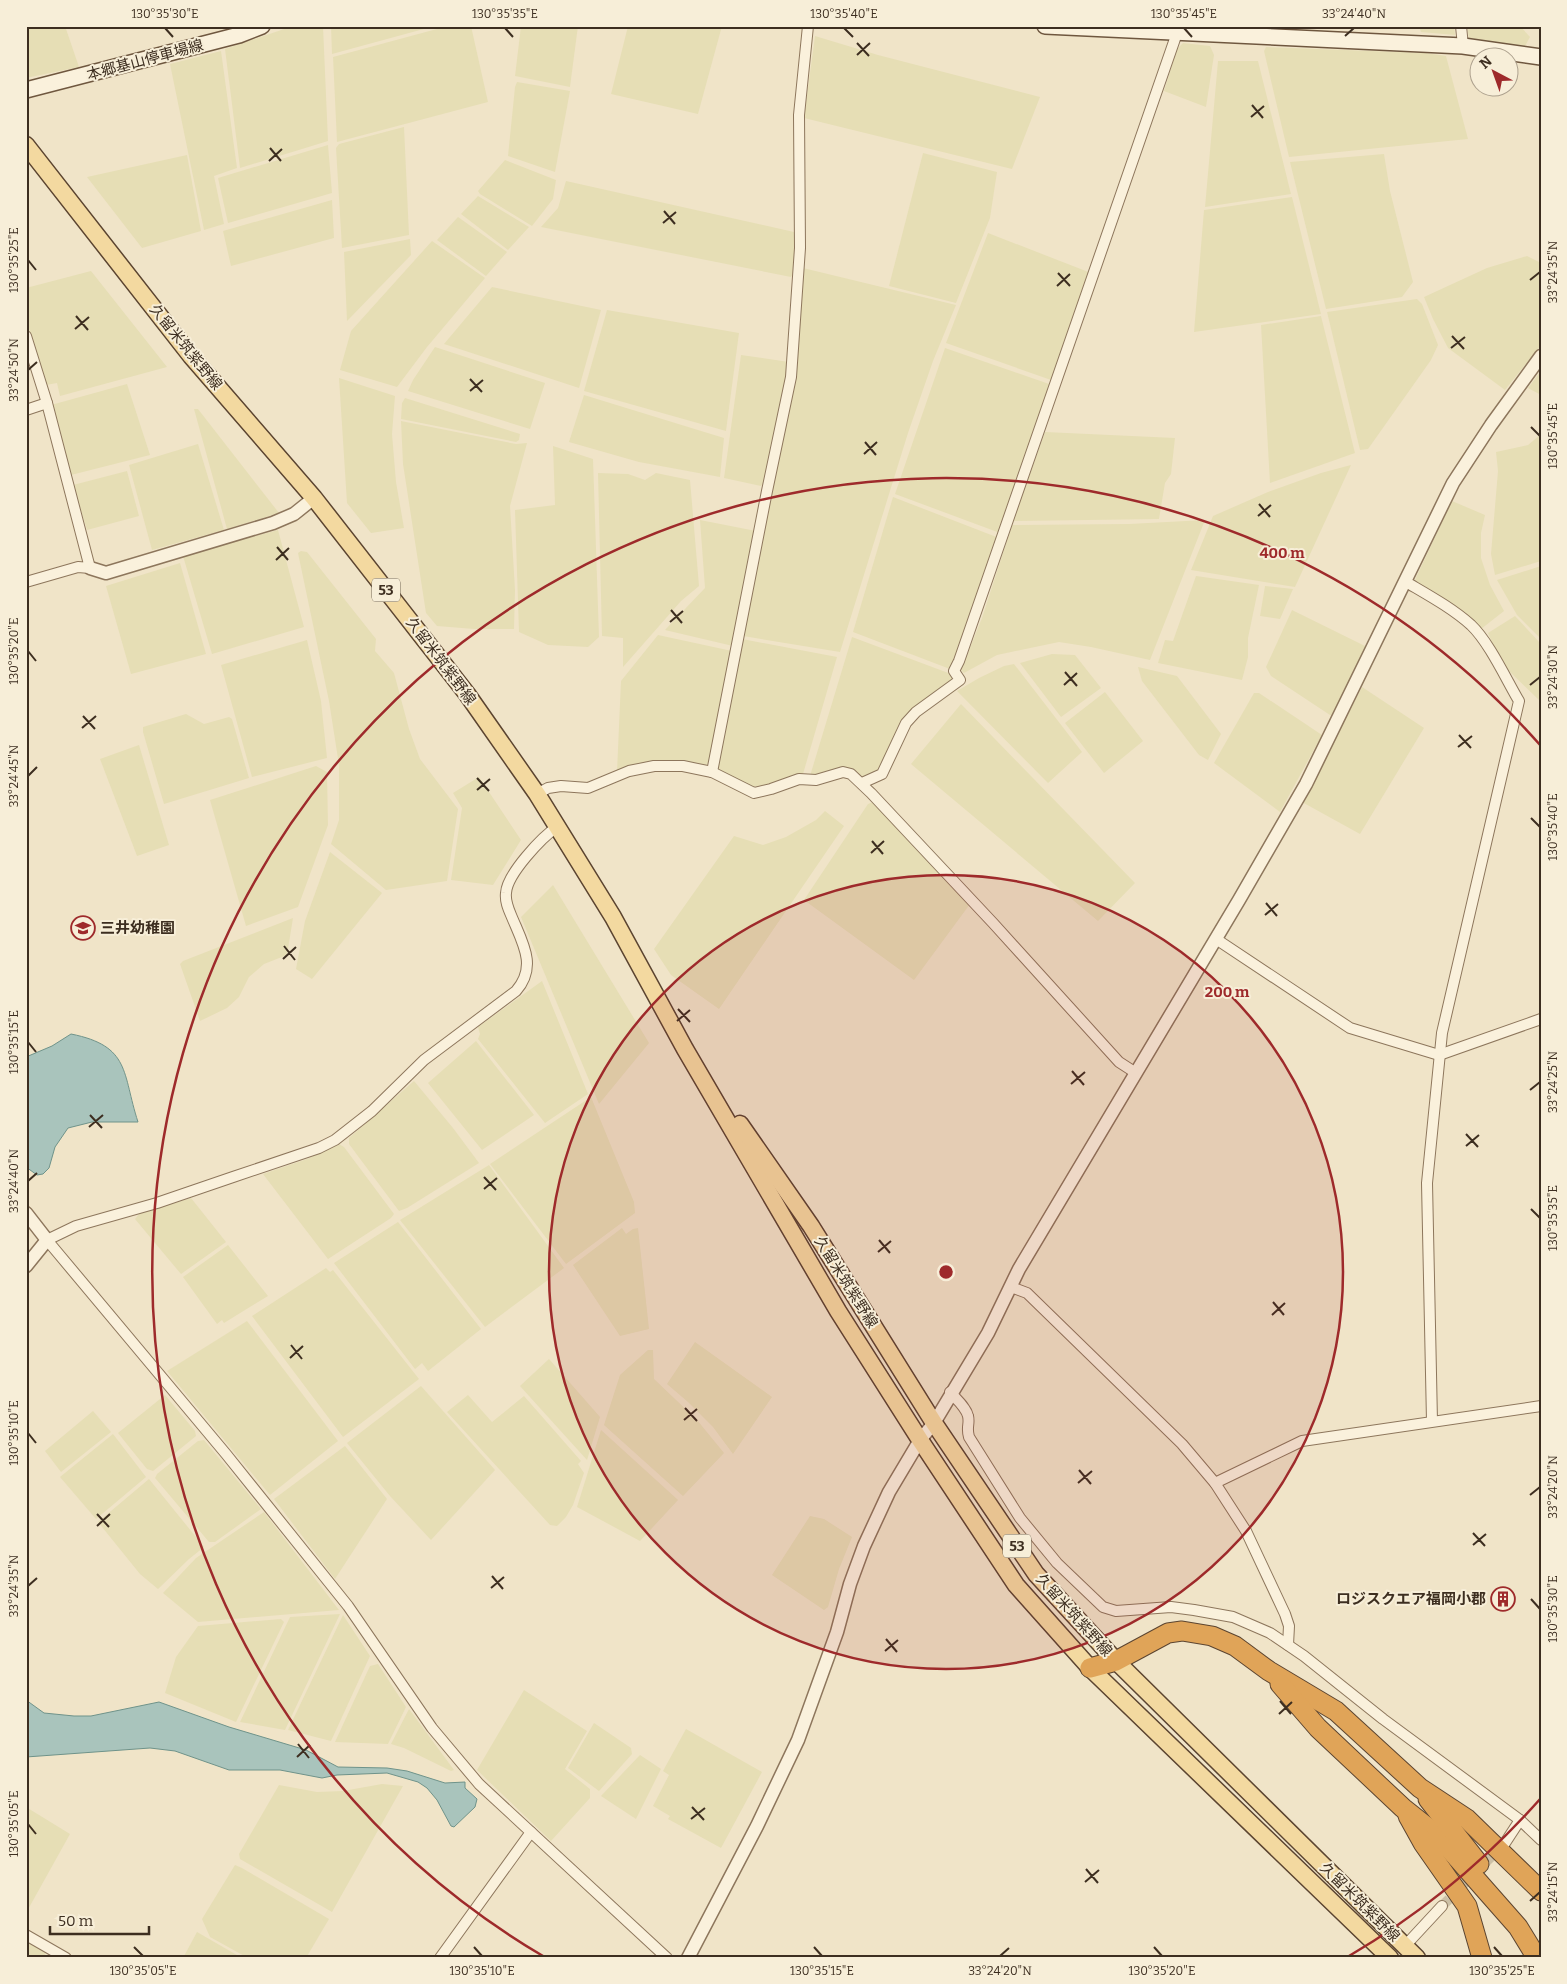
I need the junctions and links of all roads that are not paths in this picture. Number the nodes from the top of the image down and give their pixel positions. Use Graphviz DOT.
graph roads {
  1 [pos="262,26"];
  2 [pos="808,26"];
  3 [pos="1046,26"];
  4 [pos="1461,26"];
  5 [pos="1178,33"];
  6 [pos="1463,46"];
  7 [pos="1541,57"];
  8 [pos="26,90"];
  9 [pos="26,144"];
  10 [pos="26,336"];
  11 [pos="1541,356"];
  12 [pos="47,404"];
  13 [pos="26,410"];
  14 [pos="314,498"];
  15 [pos="90,568"];
  16 [pos="26,582"];
  17 [pos="1406,582"];
  18 [pos="712,772"];
  19 [pos="862,783"];
  20 [pos="537,794"];
  21 [pos="557,827"];
  22 [pos="1216,939"];
  23 [pos="1541,1019"];
  24 [pos="1440,1055"];
  25 [pos="697,1069"];
  26 [pos="1136,1073"];
  27 [pos="26,1213"];
  28 [pos="47,1240"];
  29 [pos="26,1266"];
  30 [pos="1011,1287"];
  31 [pos="950,1392"];
  32 [pos="1541,1406"];
  33 [pos="1432,1421"];
  34 [pos="934,1422"];
  35 [pos="920,1440"];
  36 [pos="1215,1483"];
  37 [pos="1288,1645"];
  38 [pos="1116,1661"];
  39 [pos="1090,1668"];
  40 [pos="1269,1672"];
  41 [pos="1420,1788"];
  42 [pos="1403,1808"];
  43 [pos="1520,1820"];
  44 [pos="531,1832"];
  45 [pos="1541,1840"];
  46 [pos="1505,1843"];
  47 [pos="1541,1892"];
  48 [pos="1442,1906"];
  49 [pos="26,1935"];
  50 [pos="1541,1940"];
  51 [pos="1404,1947"];
  52 [pos="66,1958"];
  53 [pos="440,1958"];
  54 [pos="667,1958"];
  55 [pos="688,1958"];
  56 [pos="1390,1958"];
  57 [pos="1417,1958"];
  58 [pos="1482,1958"];
  59 [pos="1537,1958"];
  1 -- 8 [label="main road, 本郷基山停車場線"];
  2 -- 18 [label="street"];
  3 -- 5 [label="main road"];
  4 -- 6 [label="street"];
  5 -- 6 [label="main road"];
  5 -- 19 [label="street"];
  6 -- 7 [label="main road"];
  9 -- 14 [label="main road, 久留米筑紫野線 / 53"];
  10 -- 12 [label="street"];
  11 -- 17 [label="street"];
  12 -- 13 [label="street"];
  12 -- 15 [label="street"];
  14 -- 15 [label="street"];
  14 -- 20 [label="main road, 久留米筑紫野線 / 53"];
  15 -- 16 [label="street"];
  17 -- 22 [label="street"];
  17 -- 24 [label="street"];
  18 -- 19 [label="street"];
  18 -- 20 [label="street"];
  19 -- 26 [label="street"];
  20 -- 21 [label="main road, 久留米筑紫野線 / 53"];
  21 -- 25 [label="main road, 久留米筑紫野線 / 53"];
  21 -- 28 [label="street"];
  22 -- 24 [label="street"];
  22 -- 26 [label="street"];
  23 -- 24 [label="street"];
  24 -- 33 [label="street"];
  25 -- 34 [label="main road, 久留米筑紫野線 / 53"];
  25 -- 35 [label="main road, 久留米筑紫野線 / 53"];
  26 -- 30 [label="street"];
  27 -- 28 [label="street"];
  28 -- 29 [label="street"];
  28 -- 44 [label="street"];
  30 -- 31 [label="street"];
  30 -- 36 [label="street"];
  31 -- 34 [label="street"];
  31 -- 37 [label="street"];
  32 -- 33 [label="street"];
  33 -- 36 [label="street"];
  34 -- 35 [label="street"];
  34 -- 38 [label="main road, 久留米筑紫野線 / 53"];
  35 -- 39 [label="main road, 久留米筑紫野線 / 53"];
  35 -- 55 [label="street"];
  36 -- 37 [label="street"];
  37 -- 43 [label="street"];
  38 -- 39 [label="highway"];
  38 -- 40 [label="highway"];
  38 -- 51 [label="main road, 久留米筑紫野線 / 53"];
  39 -- 56 [label="main road, 久留米筑紫野線 / 53"];
  40 -- 41 [label="highway"];
  40 -- 42 [label="highway"];
  41 -- 47 [label="highway"];
  41 -- 50 [label="highway"];
  42 -- 58 [label="highway"];
  42 -- 59 [label="highway"];
  43 -- 45 [label="street"];
  43 -- 46 [label="street"];
  44 -- 53 [label="street"];
  44 -- 54 [label="street"];
  48 -- 51 [label="street"];
  49 -- 52 [label="street"];
  51 -- 57 [label="main road, 久留米筑紫野線 / 53"];
}
